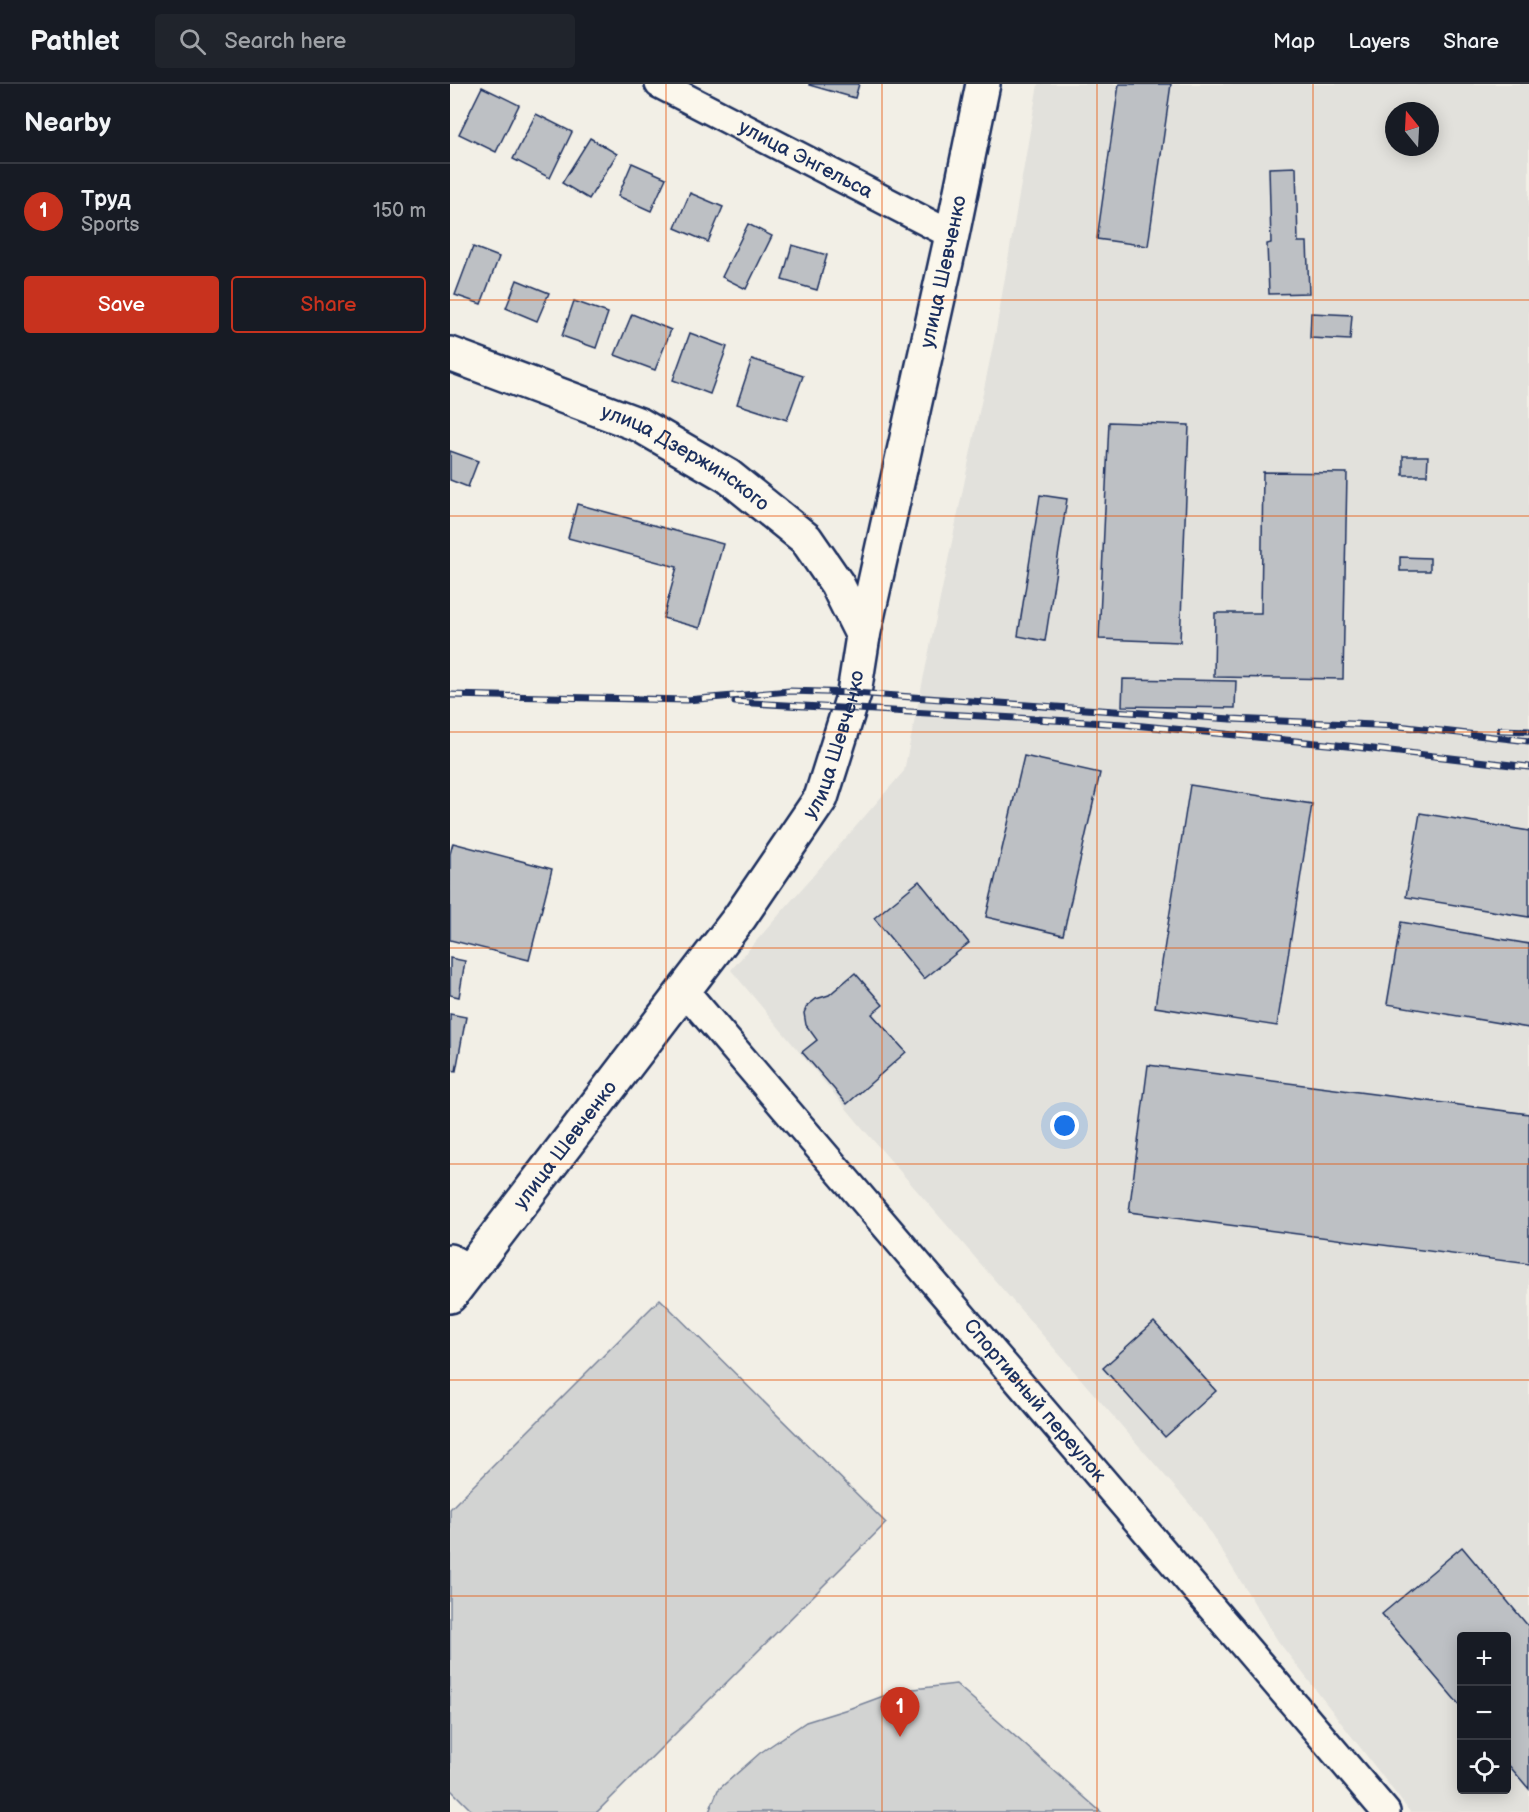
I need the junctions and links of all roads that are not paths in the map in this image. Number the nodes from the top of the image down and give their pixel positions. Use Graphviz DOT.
graph roads {
  1 [pos="659,84"];
  2 [pos="983,84"];
  3 [pos="952,235"];
  4 [pos="450,354"];
  5 [pos="863,636"];
  6 [pos="684,990"];
  7 [pos="460,1264"];
  8 [pos="450,1296"];
  9 [pos="1386,1812"];
  1 -- 3 [label="street, улица Энгельса"];
  2 -- 3 [label="street, улица Шевченко"];
  3 -- 5 [label="street, улица Шевченко"];
  4 -- 5 [label="street, улица Дзержинского"];
  5 -- 6 [label="street, улица Шевченко"];
  6 -- 7 [label="street, улица Шевченко"];
  6 -- 9 [label="street, Спортивный переулок"];
  7 -- 8 [label="street, улица Шевченко"];
}
